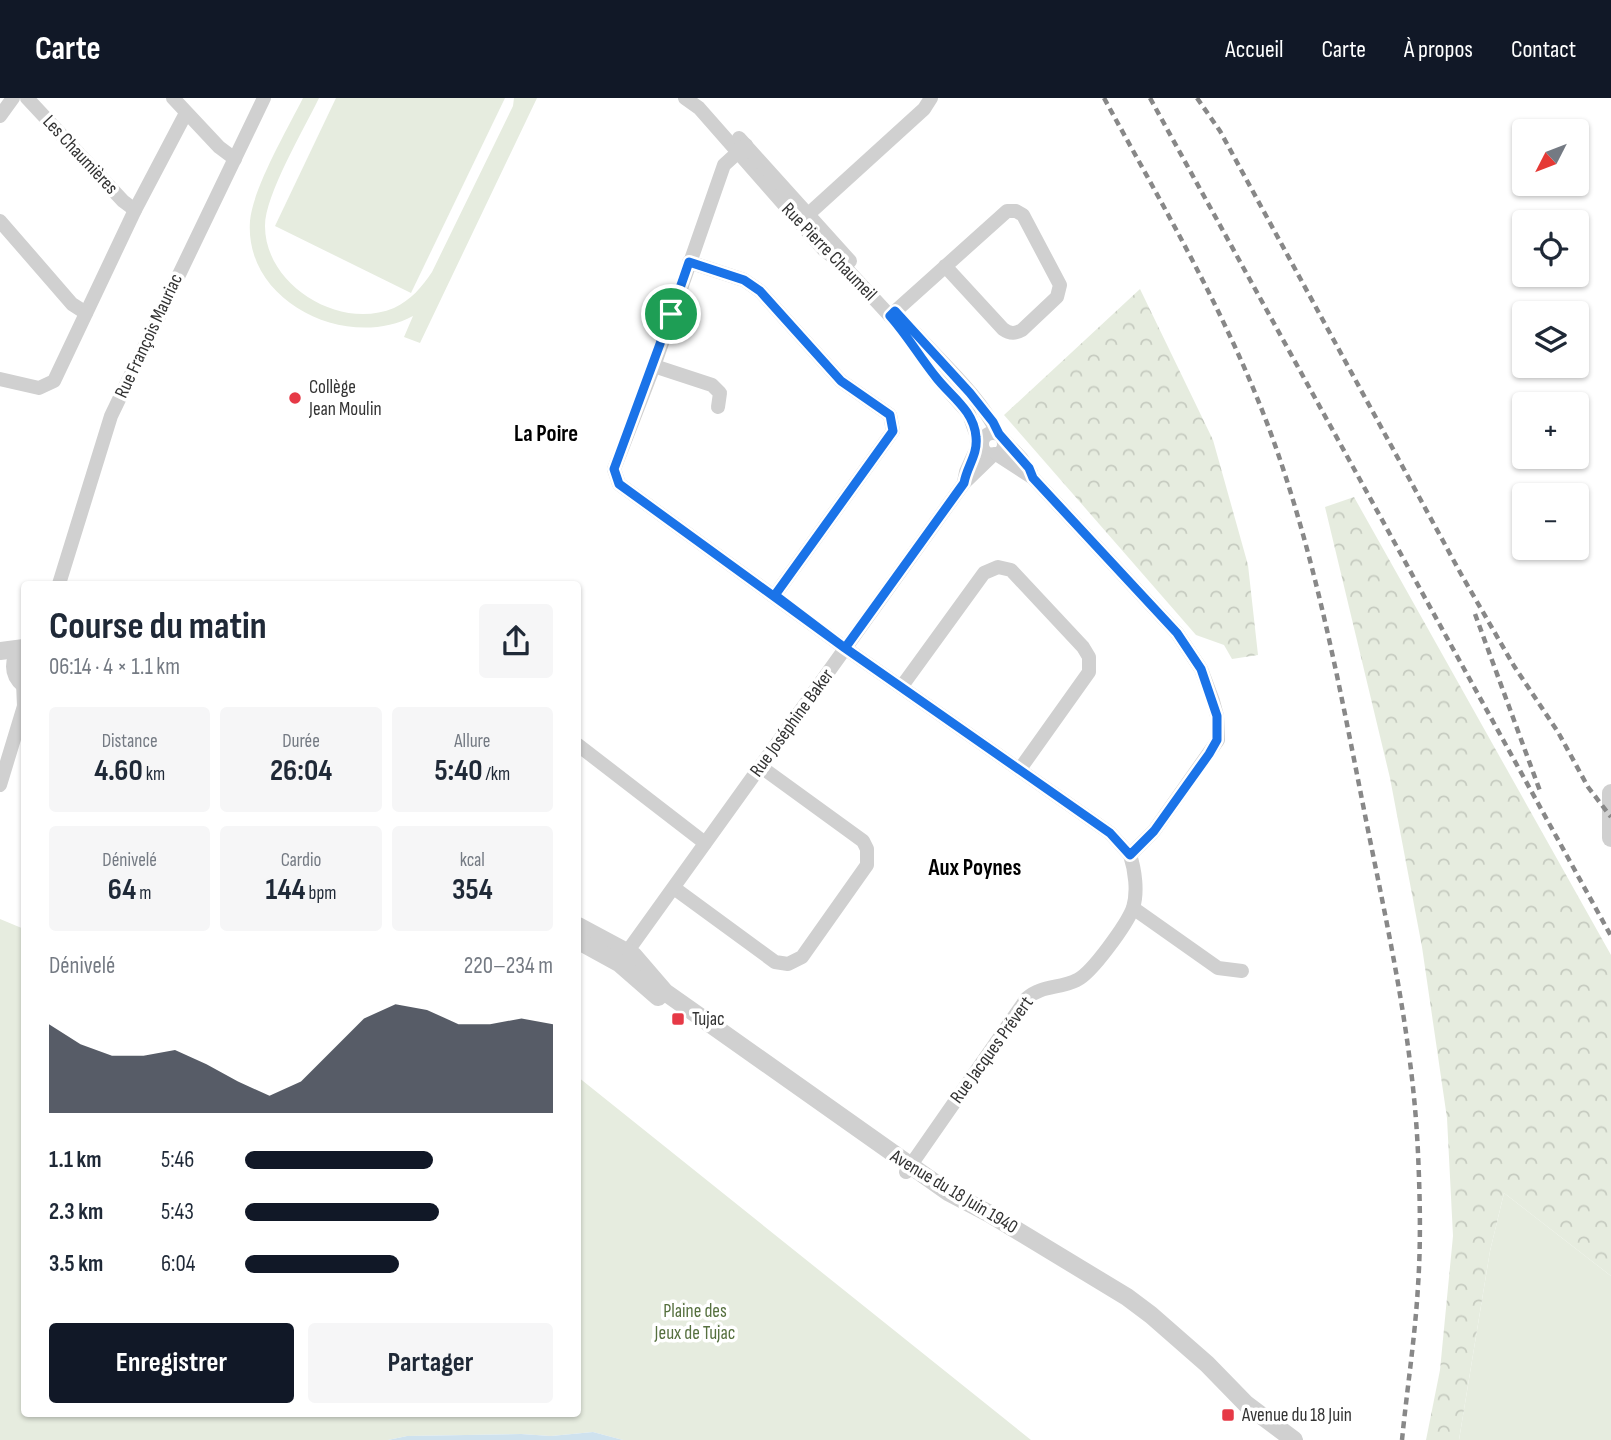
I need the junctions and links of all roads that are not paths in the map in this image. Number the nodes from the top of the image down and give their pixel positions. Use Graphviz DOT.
graph roads {
  1 [pos="13,98"];
  2 [pos="27,98"];
  3 [pos="173,98"];
  4 [pos="264,98"];
  5 [pos="685,98"];
  6 [pos="703,98"];
  7 [pos="931,98"];
  8 [pos="186,113"];
  9 [pos="0,116"];
  10 [pos="742,149"];
  11 [pos="235,159"];
  12 [pos="135,210"];
  13 [pos="803,218"];
  14 [pos="0,221"];
  15 [pos="689,262"];
  16 [pos="945,266"];
  17 [pos="86,313"];
  18 [pos="892,313"];
  19 [pos="654,366"];
  20 [pos="0,379"];
  21 [pos="718,407"];
  22 [pos="1001,437"];
  23 [pos="985,449"];
  24 [pos="1033,478"];
  25 [pos="60,581"];
  26 [pos="775,595"];
  27 [pos="21,648"];
  28 [pos="845,648"];
  29 [pos="0,651"];
  30 [pos="21,652"];
  31 [pos="0,668"];
  32 [pos="21,679"];
  33 [pos="21,681"];
  34 [pos="902,687"];
  35 [pos="21,716"];
  36 [pos="581,747"];
  37 [pos="761,767"];
  38 [pos="1020,769"];
  39 [pos="0,785"];
  40 [pos="1611,793"];
  41 [pos="1611,838"];
  42 [pos="705,843"];
  43 [pos="1130,855"];
  44 [pos="674,888"];
  45 [pos="1133,908"];
  46 [pos="581,928"];
  47 [pos="581,941"];
  48 [pos="623,958"];
  49 [pos="1242,971"];
  50 [pos="908,1169"];
  51 [pos="1272,1440"];
  52 [pos="1294,1440"];
  1 -- 9 [label="street"];
  2 -- 12 [label="street, Les Chaumières"];
  3 -- 8 [label="street"];
  4 -- 11 [label="street, Rue François Mauriac"];
  5 -- 10 [label="street, Rue Pierre Chaumeil"];
  6 -- 10 [label="street, Rue Pierre Chaumeil"];
  7 -- 13 [label="street"];
  8 -- 11 [label="street"];
  8 -- 12 [label="street, Les Chaumières"];
  10 -- 13 [label="street, Rue Pierre Chaumeil"];
  10 -- 15 [label="street"];
  11 -- 25 [label="street, Rue François Mauriac"];
  12 -- 17 [label="street, Les Chaumières"];
  13 -- 18 [label="street, Rue Pierre Chaumeil"];
  14 -- 17 [label="street"];
  15 -- 19 [label="street"];
  15 -- 26 [label="street"];
  16 -- 16 [label="street"];
  16 -- 18 [label="street"];
  17 -- 20 [label="street, Les Chaumières"];
  18 -- 22 [label="street, Rue Pierre Chaumeil"];
  18 -- 23 [label="street, Rue Pierre Chaumeil"];
  19 -- 21 [label="street"];
  19 -- 26 [label="street"];
  22 -- 23 [label="street, Rue Joséphine Baker"];
  22 -- 24 [label="street"];
  23 -- 24 [label="street"];
  23 -- 28 [label="street, Rue Joséphine Baker"];
  24 -- 43 [label="street"];
  26 -- 28 [label="street"];
  27 -- 29 [label="street"];
  28 -- 34 [label="street"];
  28 -- 37 [label="street, Rue Joséphine Baker"];
  30 -- 32 [label="street"];
  31 -- 33 [label="street"];
  34 -- 38 [label="street"];
  34 -- 38 [label="street"];
  35 -- 39 [label="street"];
  36 -- 42 [label="street"];
  37 -- 42 [label="street, Rue Joséphine Baker"];
  37 -- 44 [label="street"];
  38 -- 43 [label="street"];
  40 -- 41 [label="street"];
  42 -- 44 [label="street, Rue Joséphine Baker"];
  43 -- 45 [label="street"];
  44 -- 48 [label="street, Rue Joséphine Baker"];
  45 -- 49 [label="street"];
  45 -- 50 [label="street, Rue Jacques Prévert"];
  46 -- 48 [label="street, Avenue du 18 Juin 1940"];
  47 -- 48 [label="street, Avenue du 18 Juin 1940"];
  48 -- 50 [label="street, Avenue du 18 Juin 1940"];
  48 -- 50 [label="street, Avenue du 18 Juin 1940"];
  50 -- 51 [label="street, Avenue du 18 Juin 1940"];
  50 -- 52 [label="street, Avenue du 18 Juin 1940"];
}
